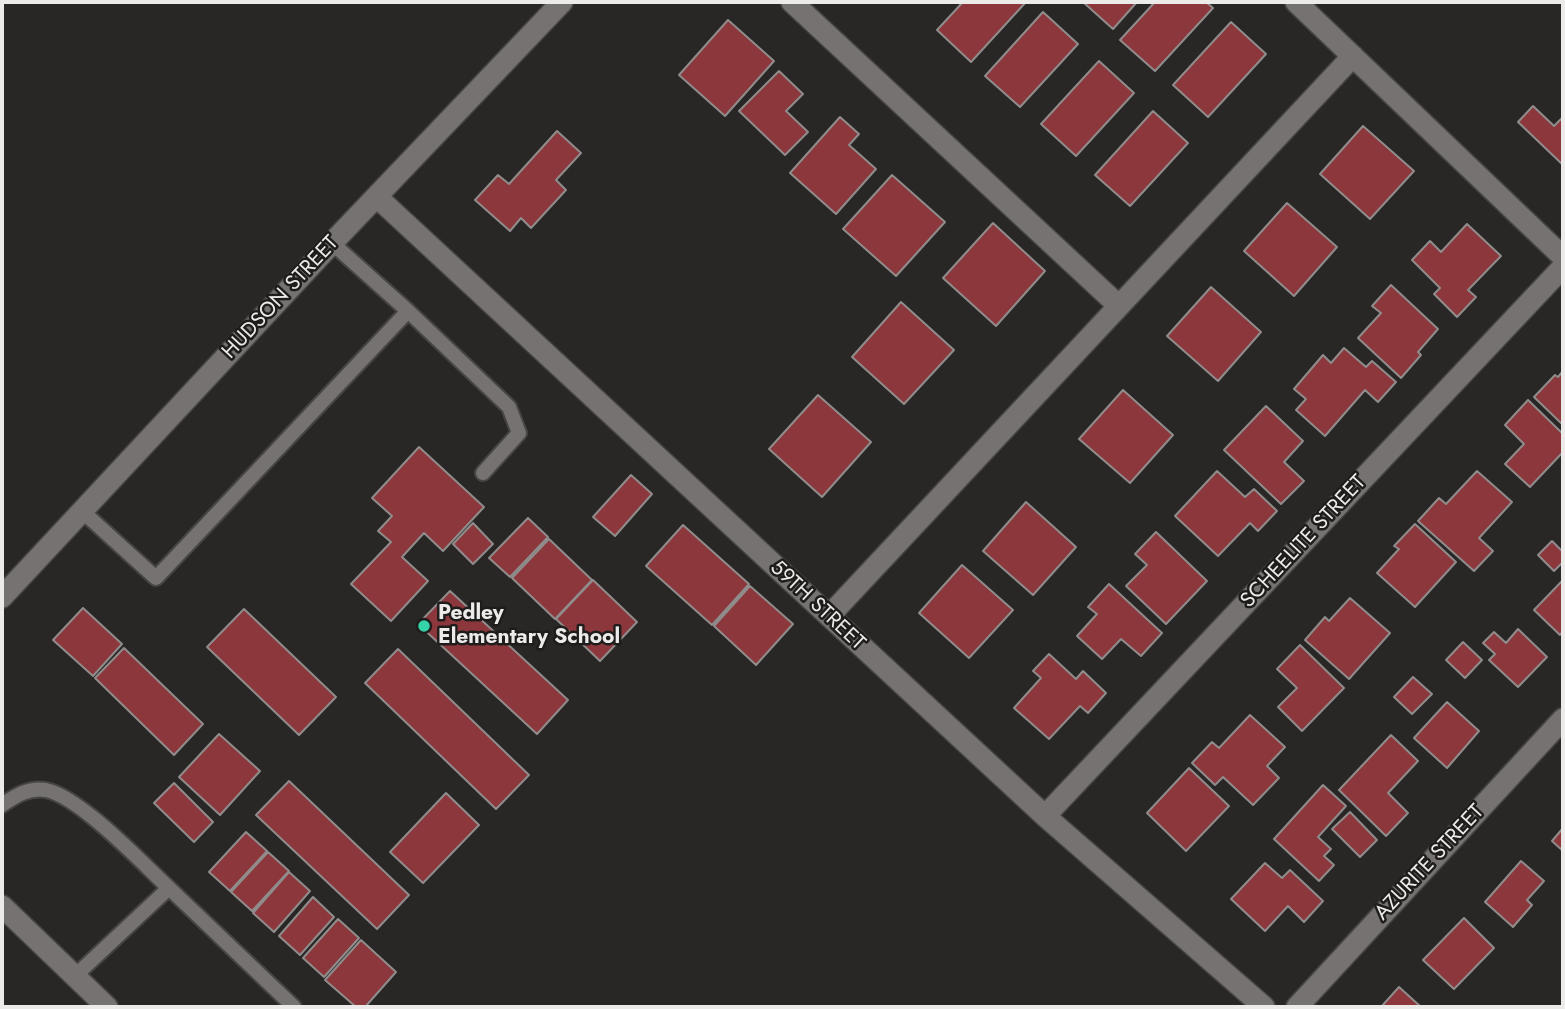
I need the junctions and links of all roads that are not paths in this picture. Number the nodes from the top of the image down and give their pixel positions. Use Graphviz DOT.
graph roads {
  1 [pos="562,2"];
  2 [pos="792,2"];
  3 [pos="1296,2"];
  4 [pos="1353,56"];
  5 [pos="377,197"];
  6 [pos="332,243"];
  7 [pos="1563,257"];
  8 [pos="1563,267"];
  9 [pos="1119,306"];
  10 [pos="408,311"];
  11 [pos="483,473"];
  12 [pos="82,511"];
  13 [pos="2,597"];
  14 [pos="829,616"];
  15 [pos="1563,719"];
  16 [pos="2,806"];
  17 [pos="1045,816"];
  18 [pos="169,888"];
  19 [pos="2,906"];
  20 [pos="75,976"];
  21 [pos="107,1007"];
  22 [pos="294,1007"];
  23 [pos="1264,1007"];
  24 [pos="1297,1007"];
  1 -- 5 [label="street, HUDSON STREET"];
  2 -- 9 [label="street"];
  3 -- 4 [label="street"];
  4 -- 7 [label="street"];
  4 -- 9 [label="street"];
  5 -- 6 [label="street, HUDSON STREET"];
  5 -- 14 [label="street, 59TH STREET"];
  6 -- 10 [label="lane"];
  6 -- 12 [label="street, HUDSON STREET"];
  8 -- 17 [label="street, SCHEELITE STREET"];
  9 -- 14 [label="street"];
  10 -- 11 [label="lane"];
  10 -- 12 [label="lane"];
  12 -- 13 [label="street, HUDSON STREET"];
  14 -- 17 [label="street, 59TH STREET"];
  15 -- 24 [label="street, AZURITE STREET"];
  16 -- 18 [label="lane"];
  17 -- 23 [label="street, 59TH STREET"];
  18 -- 20 [label="lane"];
  18 -- 22 [label="lane"];
  19 -- 20 [label="street"];
  20 -- 21 [label="street"];
}
